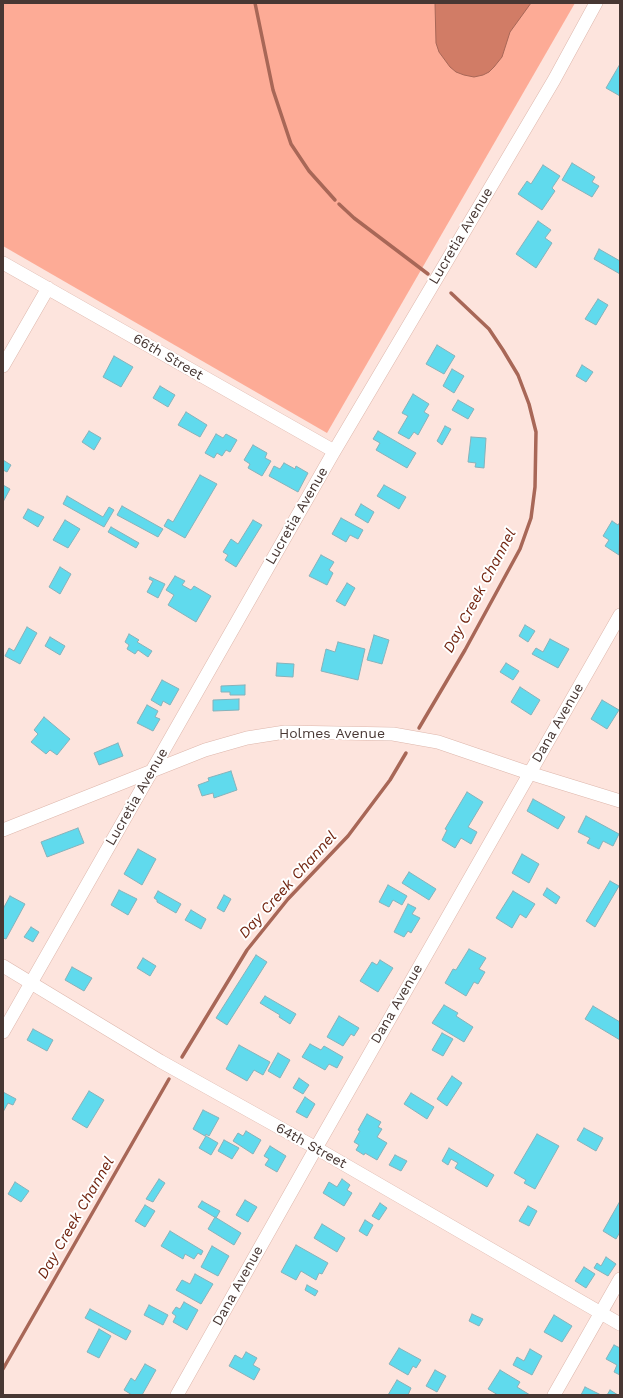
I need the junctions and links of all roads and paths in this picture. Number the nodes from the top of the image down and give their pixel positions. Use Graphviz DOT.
graph roads {
  1 [pos="596,3"];
  2 [pos="3,263"];
  3 [pos="48,288"];
  4 [pos="3,366"];
  5 [pos="334,451"];
  6 [pos="620,615"];
  7 [pos="152,771"];
  8 [pos="529,773"];
  9 [pos="620,801"];
  10 [pos="3,830"];
  11 [pos="3,966"];
  12 [pos="31,983"];
  13 [pos="3,1032"];
  14 [pos="316,1148"];
  15 [pos="620,1279"];
  16 [pos="601,1313"];
  17 [pos="620,1324"];
  18 [pos="177,1395"];
  19 [pos="554,1395"];
  1 -- 5 [label="street, Lucretia Avenue"];
  2 -- 3 [label="street, 66th Street"];
  3 -- 4 [label="street"];
  3 -- 5 [label="street, 66th Street"];
  5 -- 7 [label="street, Lucretia Avenue"];
  6 -- 8 [label="street, Dana Avenue"];
  7 -- 8 [label="street, Holmes Avenue"];
  7 -- 10 [label="street, Holmes Avenue"];
  7 -- 12 [label="street, Lucretia Avenue"];
  8 -- 9 [label="street, Holmes Avenue"];
  8 -- 14 [label="street, Dana Avenue"];
  11 -- 12 [label="street, 64th Street"];
  12 -- 13 [label="street, Lucretia Avenue"];
  12 -- 14 [label="street, 64th Street"];
  14 -- 16 [label="street, 64th Street"];
  14 -- 18 [label="street, Dana Avenue"];
  15 -- 16 [label="street"];
  16 -- 17 [label="street, 64th Street"];
  16 -- 19 [label="street"];
}
